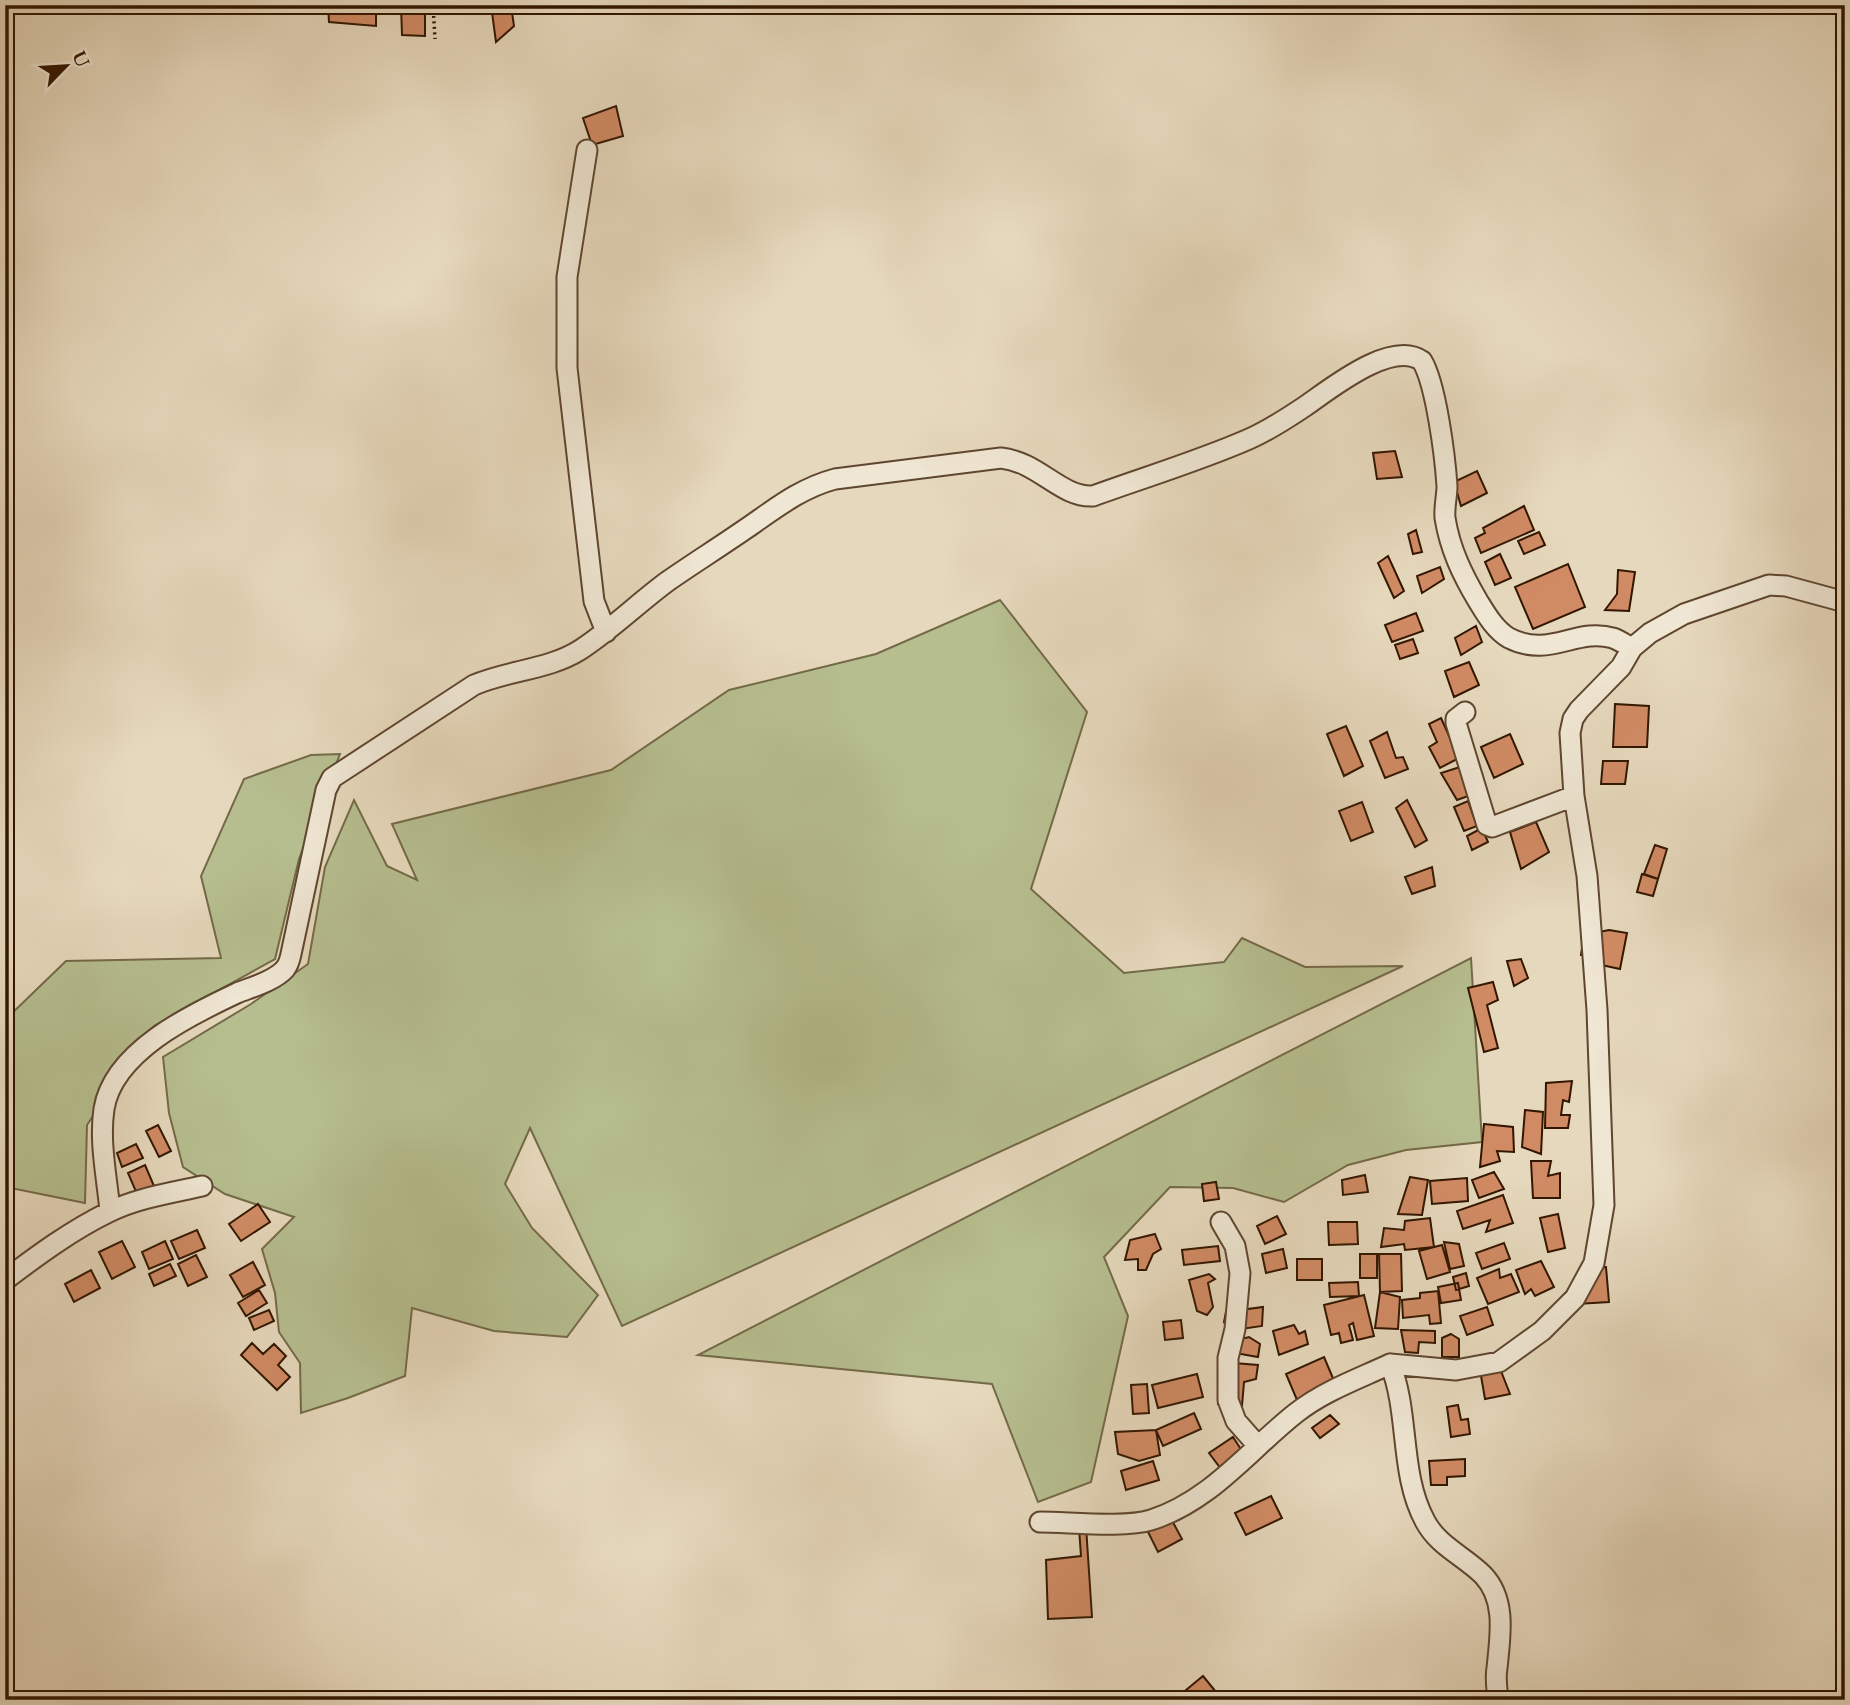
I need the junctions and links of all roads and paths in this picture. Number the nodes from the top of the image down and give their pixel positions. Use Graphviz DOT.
graph roads {
  1 [pos="433,5"];
  2 [pos="435,39"];
  3 [pos="587,150"];
  4 [pos="1845,601"];
  5 [pos="606,632"];
  6 [pos="1632,648"];
  7 [pos="1465,712"];
  8 [pos="1574,796"];
  9 [pos="202,1186"];
  10 [pos="110,1211"];
  11 [pos="1221,1222"];
  12 [pos="5,1280"];
  13 [pos="1390,1364"];
  14 [pos="1258,1446"];
  15 [pos="1040,1522"];
  16 [pos="1498,1700"];
  1 -- 2 [label="path"];
  3 -- 5 [label="street"];
  4 -- 6 [label="street"];
  5 -- 6 [label="street"];
  5 -- 10 [label="street"];
  6 -- 8 [label="street"];
  7 -- 8 [label="street"];
  8 -- 13 [label="street"];
  9 -- 10 [label="street"];
  10 -- 12 [label="street"];
  11 -- 14 [label="street"];
  13 -- 14 [label="street"];
  13 -- 16 [label="street"];
  14 -- 15 [label="street"];
}
